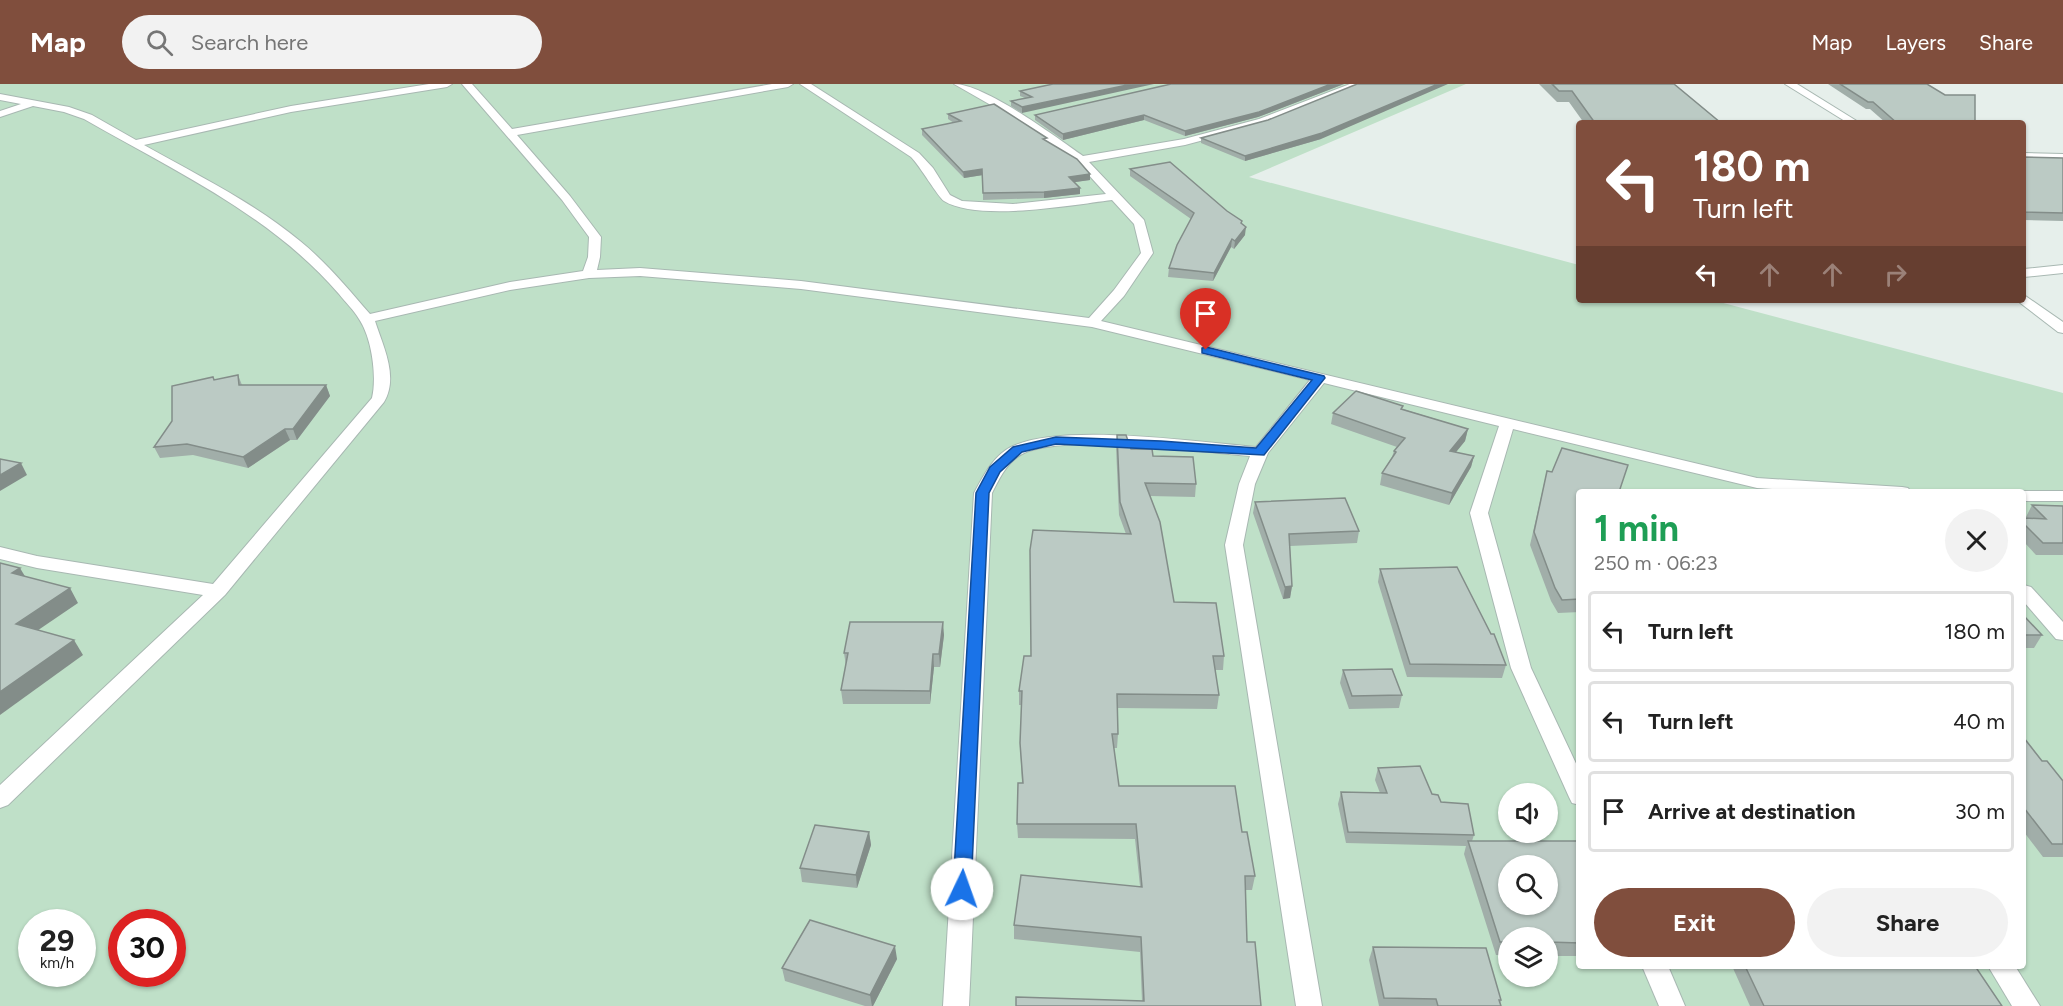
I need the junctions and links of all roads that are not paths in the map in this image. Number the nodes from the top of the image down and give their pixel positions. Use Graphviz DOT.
graph roads {
  1 [pos="447,84"];
  2 [pos="467,84"];
  3 [pos="788,84"];
  4 [pos="805,84"];
  5 [pos="959,84"];
  6 [pos="1358,84"];
  7 [pos="1790,84"];
  8 [pos="0,97"];
  9 [pos="35,103"];
  10 [pos="0,114"];
  11 [pos="1850,120"];
  12 [pos="509,133"];
  13 [pos="137,143"];
  14 [pos="2026,156"];
  15 [pos="2063,157"];
  16 [pos="1081,160"];
  17 [pos="1115,196"];
  18 [pos="2063,269"];
  19 [pos="2026,273"];
  20 [pos="589,274"];
  21 [pos="2026,300"];
  22 [pos="367,319"];
  23 [pos="1092,322"];
  24 [pos="2063,328"];
  25 [pos="1320,378"];
  26 [pos="1507,424"];
  27 [pos="1260,452"];
  28 [pos="1753,487"];
  29 [pos="1813,489"];
  30 [pos="2026,495"];
  31 [pos="2063,496"];
  32 [pos="0,553"];
  33 [pos="218,591"];
  34 [pos="2026,593"];
  35 [pos="2063,634"];
  36 [pos="1576,788"];
  37 [pos="0,799"];
  38 [pos="1656,969"];
  39 [pos="2003,969"];
  40 [pos="956,1006"];
  41 [pos="1309,1006"];
  42 [pos="1672,1006"];
  43 [pos="2027,1006"];
  1 -- 13 [label="street"];
  2 -- 12 [label="street"];
  3 -- 12 [label="street"];
  4 -- 17 [label="street"];
  5 -- 16 [label="street"];
  6 -- 16 [label="street"];
  7 -- 11 [label="street"];
  8 -- 9 [label="street"];
  9 -- 10 [label="street"];
  9 -- 13 [label="street"];
  12 -- 20 [label="street"];
  13 -- 22 [label="street"];
  14 -- 15 [label="street"];
  16 -- 17 [label="street"];
  17 -- 23 [label="street"];
  18 -- 19 [label="street"];
  20 -- 22 [label="street"];
  20 -- 23 [label="street"];
  21 -- 24 [label="street"];
  22 -- 33 [label="street"];
  23 -- 25 [label="street"];
  25 -- 26 [label="street"];
  25 -- 27 [label="street"];
  26 -- 28 [label="street"];
  26 -- 36 [label="street"];
  27 -- 40 [label="street"];
  27 -- 41 [label="street"];
  28 -- 29 [label="street"];
  30 -- 31 [label="street"];
  32 -- 33 [label="street"];
  33 -- 37 [label="street"];
  34 -- 35 [label="street"];
  38 -- 42 [label="street"];
  39 -- 43 [label="street"];
}
